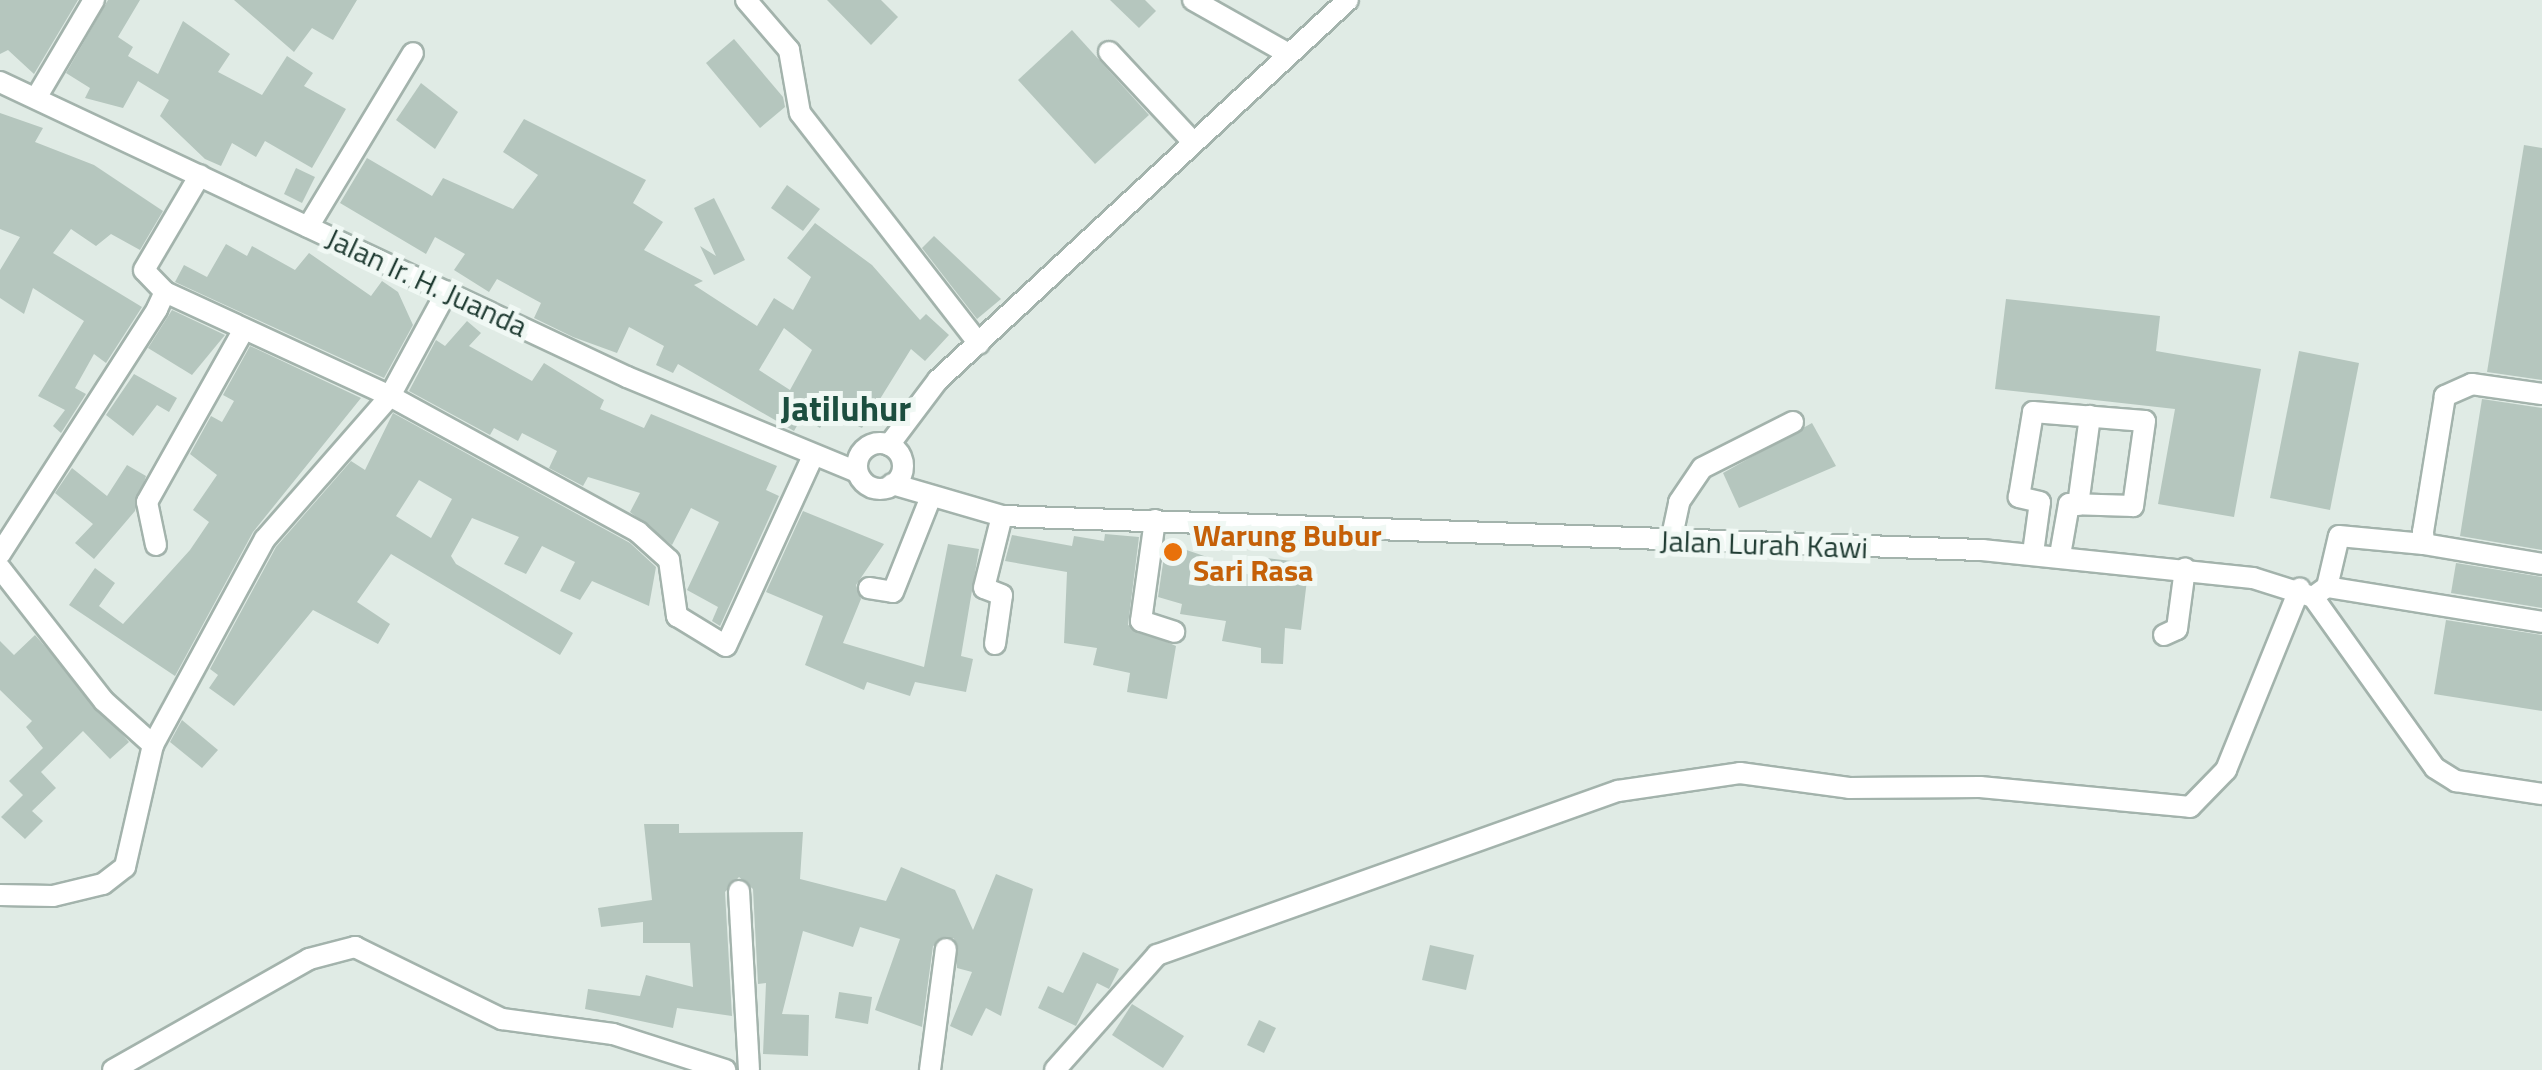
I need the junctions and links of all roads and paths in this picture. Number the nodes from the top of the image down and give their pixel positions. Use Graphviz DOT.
graph roads {
  1 [pos="94,0"];
  2 [pos="746,0"];
  3 [pos="1193,0"];
  4 [pos="1348,0"];
  5 [pos="1109,52"];
  6 [pos="413,53"];
  7 [pos="1287,53"];
  8 [pos="0,82"];
  9 [pos="36,98"];
  10 [pos="1192,141"];
  11 [pos="200,175"];
  12 [pos="314,229"];
  13 [pos="165,292"];
  14 [pos="447,292"];
  15 [pos="244,331"];
  16 [pos="979,344"];
  17 [pos="2542,394"];
  18 [pos="390,396"];
  19 [pos="2090,416"];
  20 [pos="1793,422"];
  21 [pos="889,445"];
  22 [pos="812,456"];
  23 [pos="858,472"];
  24 [pos="892,484"];
  25 [pos="930,498"];
  26 [pos="2040,502"];
  27 [pos="2074,504"];
  28 [pos="1002,516"];
  29 [pos="1156,520"];
  30 [pos="1671,541"];
  31 [pos="156,544"];
  32 [pos="2424,544"];
  33 [pos="2033,553"];
  34 [pos="0,554"];
  35 [pos="2060,555"];
  36 [pos="2542,564"];
  37 [pos="0,568"];
  38 [pos="2184,569"];
  39 [pos="870,588"];
  40 [pos="2313,590"];
  41 [pos="2542,622"];
  42 [pos="1174,632"];
  43 [pos="2164,635"];
  44 [pos="995,644"];
  45 [pos="153,745"];
  46 [pos="2542,794"];
  47 [pos="740,891"];
  48 [pos="0,895"];
  49 [pos="946,949"];
  50 [pos="113,1070"];
  51 [pos="726,1070"];
  52 [pos="749,1070"];
  53 [pos="930,1070"];
  54 [pos="1055,1070"];
  1 -- 9 [label="street"];
  2 -- 16 [label="street"];
  3 -- 7 [label="street"];
  4 -- 7 [label="street"];
  5 -- 10 [label="street"];
  6 -- 12 [label="street"];
  7 -- 10 [label="street"];
  8 -- 9 [label="street, Jalan Ir. H. Juanda"];
  9 -- 11 [label="street, Jalan Ir. H. Juanda"];
  10 -- 16 [label="street"];
  11 -- 12 [label="street, Jalan Ir. H. Juanda"];
  11 -- 13 [label="street"];
  12 -- 14 [label="street, Jalan Ir. H. Juanda"];
  13 -- 15 [label="street"];
  13 -- 34 [label="street"];
  14 -- 18 [label="street"];
  14 -- 22 [label="street, Jalan Ir. H. Juanda"];
  15 -- 18 [label="street"];
  15 -- 31 [label="street"];
  16 -- 21 [label="street"];
  17 -- 32 [label="street"];
  18 -- 22 [label="street"];
  18 -- 45 [label="street"];
  19 -- 26 [label="street"];
  19 -- 27 [label="street"];
  19 -- 27 [label="street"];
  20 -- 30 [label="street"];
  21 -- 23 [label="street"];
  21 -- 24 [label="street"];
  22 -- 23 [label="street, Jalan Ir. H. Juanda"];
  23 -- 24 [label="street"];
  24 -- 25 [label="street, Jalan Lurah Kawi"];
  25 -- 28 [label="street, Jalan Lurah Kawi"];
  25 -- 39 [label="street"];
  26 -- 27 [label="street"];
  26 -- 33 [label="street"];
  27 -- 35 [label="street"];
  28 -- 29 [label="street, Jalan Lurah Kawi"];
  28 -- 44 [label="street"];
  29 -- 30 [label="street, Jalan Lurah Kawi"];
  29 -- 42 [label="street"];
  30 -- 33 [label="street, Jalan Lurah Kawi"];
  32 -- 36 [label="street"];
  32 -- 40 [label="street"];
  33 -- 35 [label="street, Jalan Lurah Kawi"];
  35 -- 38 [label="street, Jalan Lurah Kawi"];
  37 -- 45 [label="street"];
  38 -- 40 [label="street, Jalan Lurah Kawi"];
  38 -- 43 [label="street"];
  40 -- 41 [label="street, Jalan Lurah Kawi"];
  40 -- 46 [label="street"];
  40 -- 54 [label="street"];
  45 -- 48 [label="street"];
  47 -- 52 [label="street"];
  49 -- 53 [label="street"];
  50 -- 51 [label="street"];
}
